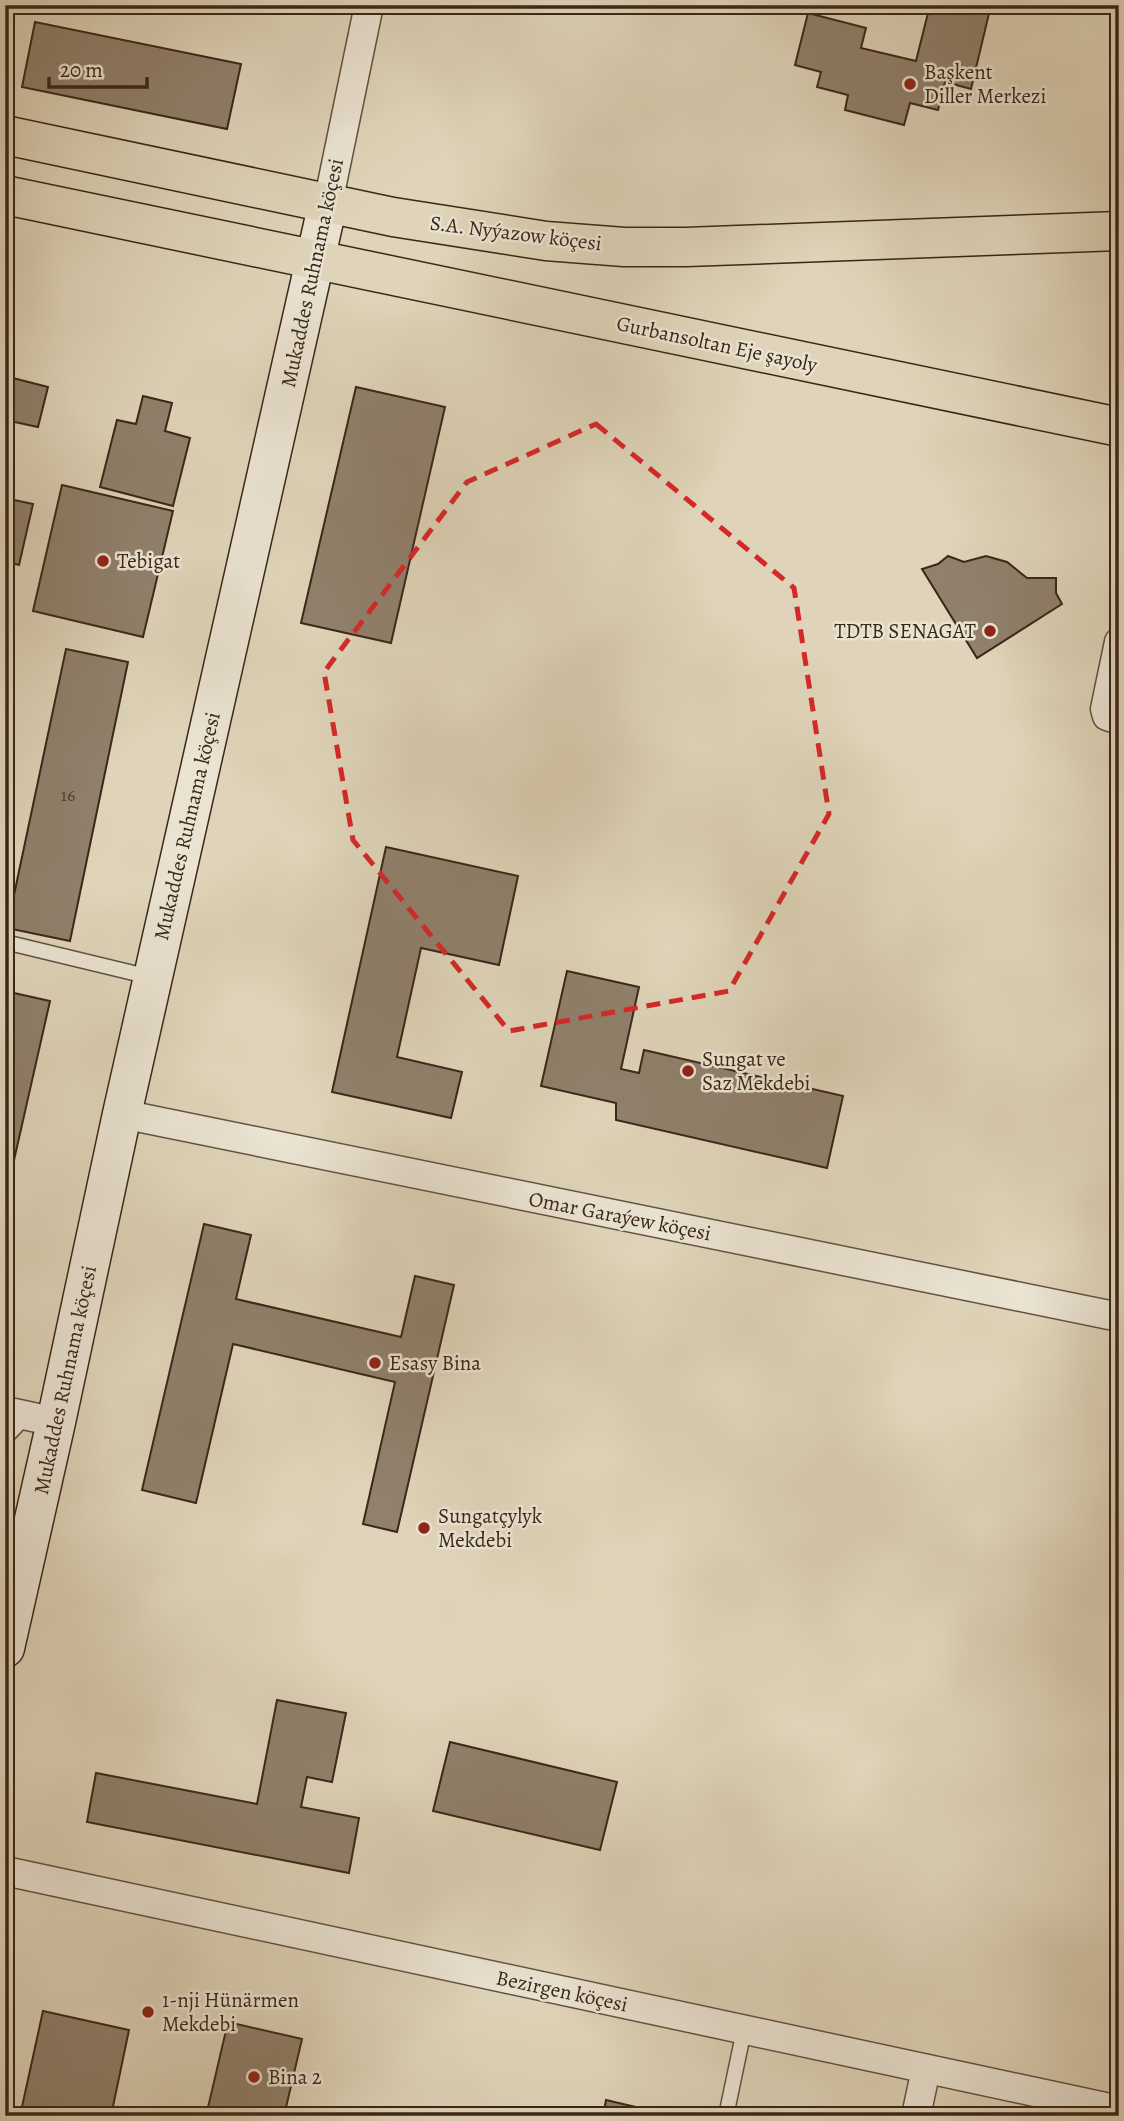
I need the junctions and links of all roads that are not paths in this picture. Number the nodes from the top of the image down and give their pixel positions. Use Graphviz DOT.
graph roads {
  1 [pos="369,5"];
  2 [pos="5,135"];
  3 [pos="5,195"];
  4 [pos="328,203"];
  5 [pos="1119,231"];
  6 [pos="314,260"];
  7 [pos="1119,427"];
  8 [pos="1119,642"];
  9 [pos="1119,720"];
  10 [pos="5,942"];
  11 [pos="153,977"];
  12 [pos="122,1114"];
  13 [pos="1119,1317"];
  14 [pos="30,1416"];
  15 [pos="5,1438"];
  16 [pos="5,1648"];
  17 [pos="5,1871"];
  18 [pos="744,2030"];
  19 [pos="926,2069"];
  20 [pos="1119,2110"];
  21 [pos="726,2116"];
  22 [pos="916,2116"];
  1 -- 4 [label="street, Mukaddes Ruhnama köçesi"];
  2 -- 4 [label="main road, S.A. Nyýazow köçesi"];
  3 -- 6 [label="main road"];
  4 -- 5 [label="main road, S.A. Nyýazow köçesi"];
  4 -- 6 [label="street, Mukaddes Ruhnama köçesi"];
  6 -- 7 [label="main road, Gurbansoltan Eje şayoly"];
  6 -- 11 [label="street, Mukaddes Ruhnama köçesi"];
  8 -- 9 [label="street"];
  10 -- 11 [label="lane"];
  11 -- 12 [label="street, Mukaddes Ruhnama köçesi"];
  12 -- 13 [label="street, Omar Garaýew köçesi"];
  12 -- 14 [label="street, Mukaddes Ruhnama köçesi"];
  14 -- 15 [label="lane"];
  14 -- 16 [label="street, Mukaddes Ruhnama köçesi"];
  17 -- 18 [label="street, Bezirgen köçesi"];
  18 -- 19 [label="street, Bezirgen köçesi"];
  18 -- 21 [label="lane"];
  19 -- 20 [label="street, Bezirgen köçesi"];
  19 -- 22 [label="street"];
}
